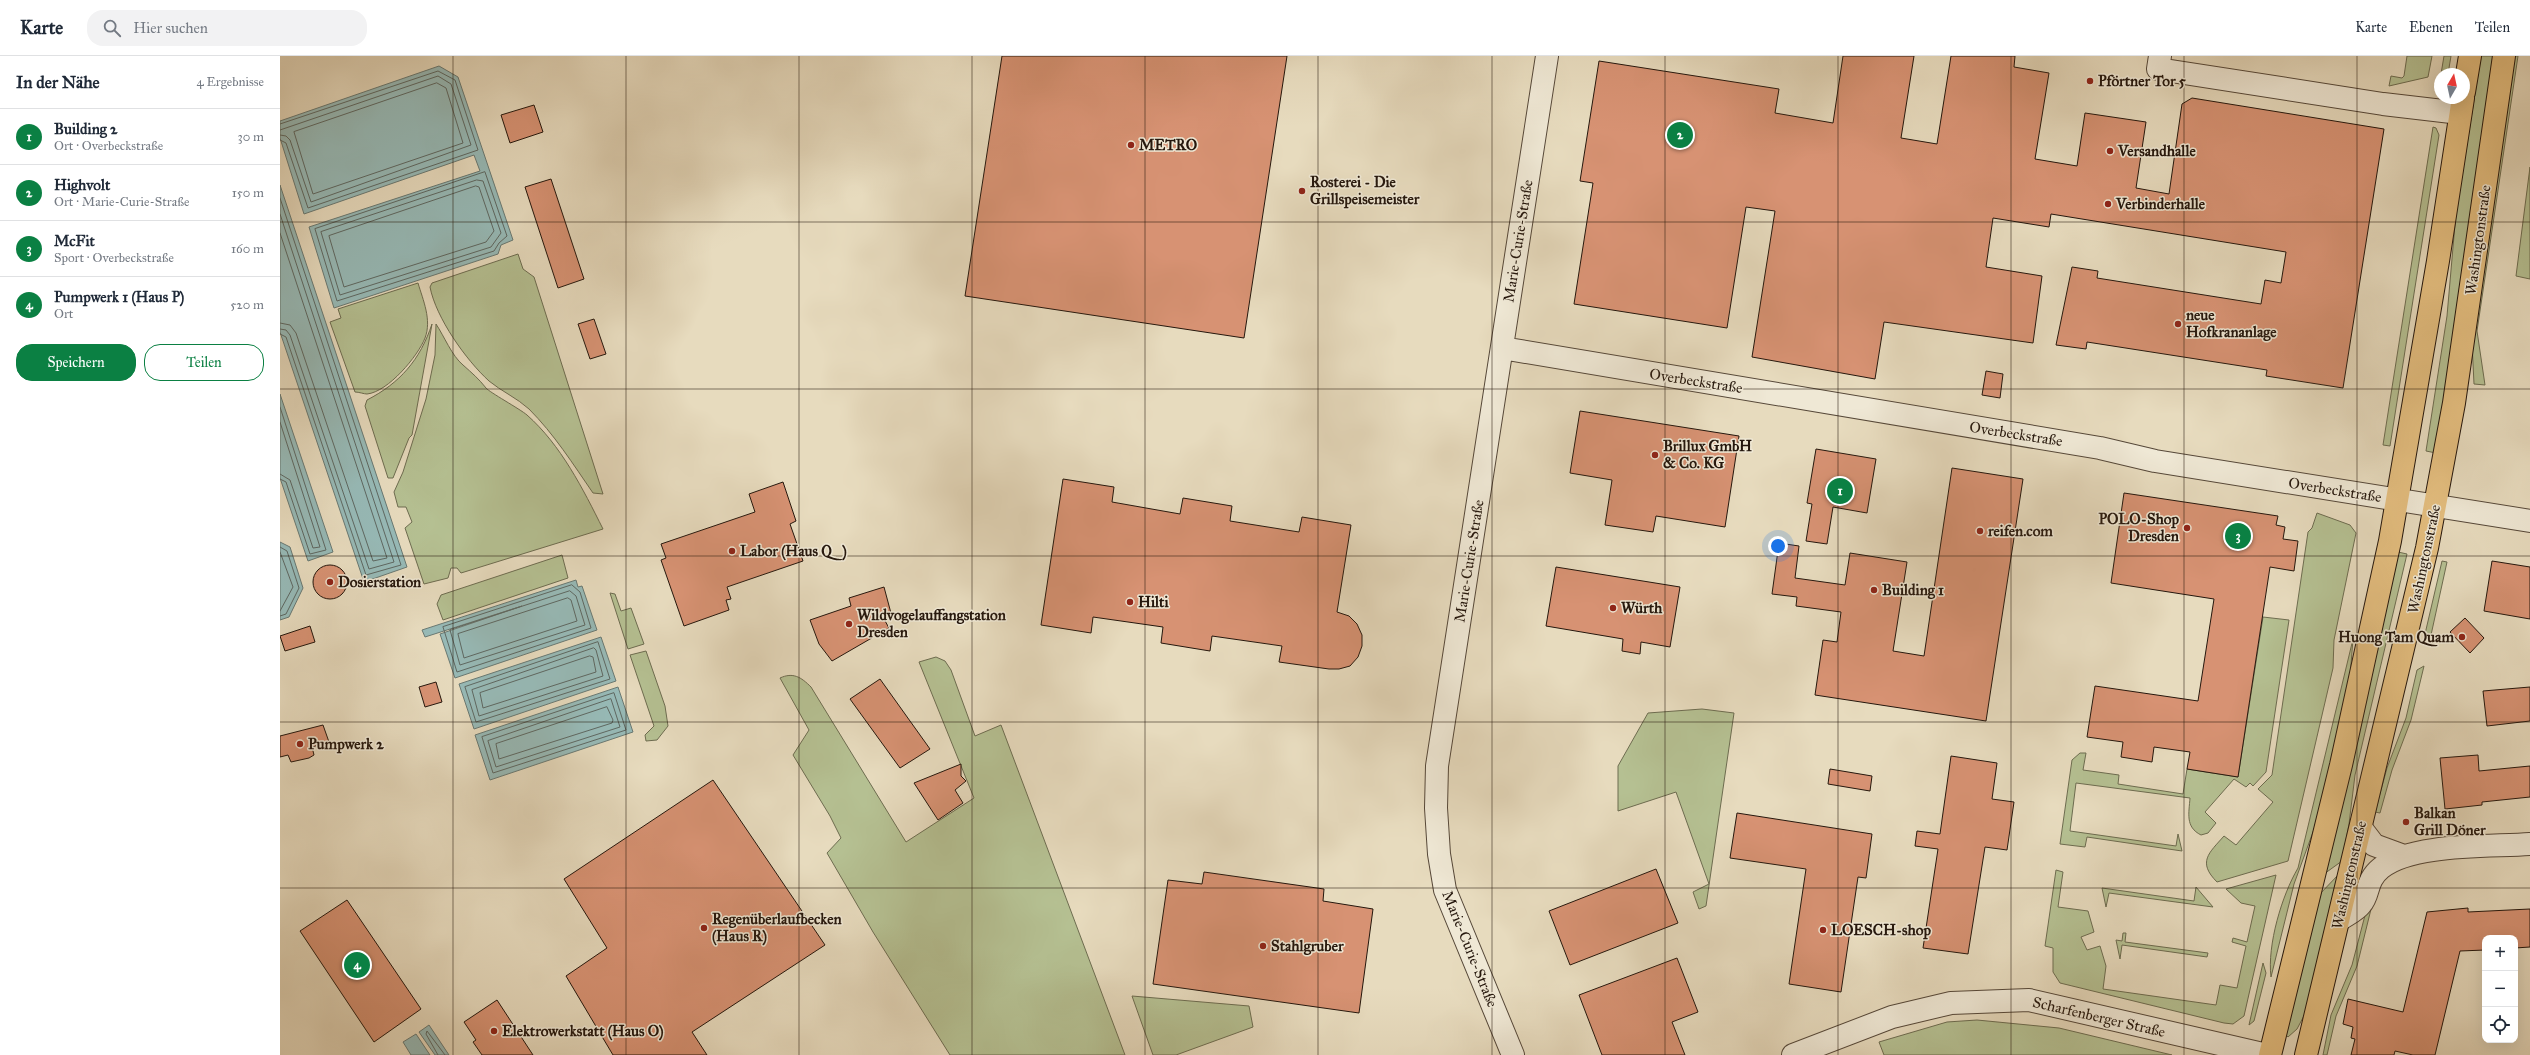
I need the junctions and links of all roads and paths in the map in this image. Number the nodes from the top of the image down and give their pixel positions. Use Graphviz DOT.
graph roads {
  1 [pos="1547,56"];
  2 [pos="2470,56"];
  3 [pos="2504,56"];
  4 [pos="2159,62"];
  5 [pos="2468,68"];
  6 [pos="2462,106"];
  7 [pos="1502,348"];
  8 [pos="2398,501"];
  9 [pos="2435,507"];
  10 [pos="2530,521"];
  11 [pos="2360,828"];
  12 [pos="2530,844"];
  13 [pos="2404,856"];
  14 [pos="2339,920"];
  15 [pos="1513,1055"];
  16 [pos="1793,1055"];
  17 [pos="2267,1055"];
  18 [pos="2270,1055"];
  19 [pos="2306,1055"];
  1 -- 7 [label="street, Marie-Curie-Straße"];
  2 -- 5 [label="main road"];
  3 -- 9 [label="main road, Washingtonstraße"];
  4 -- 6 [label="street"];
  6 -- 8 [label="main road"];
  7 -- 8 [label="street, Overbeckstraße"];
  7 -- 15 [label="street, Marie-Curie-Straße"];
  8 -- 9 [label="street, Overbeckstraße"];
  8 -- 18 [label="main road"];
  9 -- 10 [label="street, Overbeckstraße"];
  9 -- 11 [label="main road, Washingtonstraße"];
  11 -- 13 [label="street"];
  11 -- 14 [label="main road, Washingtonstraße"];
  12 -- 13 [label="street"];
  13 -- 14 [label="street"];
  14 -- 19 [label="main road, Washingtonstraße"];
  16 -- 17 [label="street, Scharfenberger Straße"];
}
